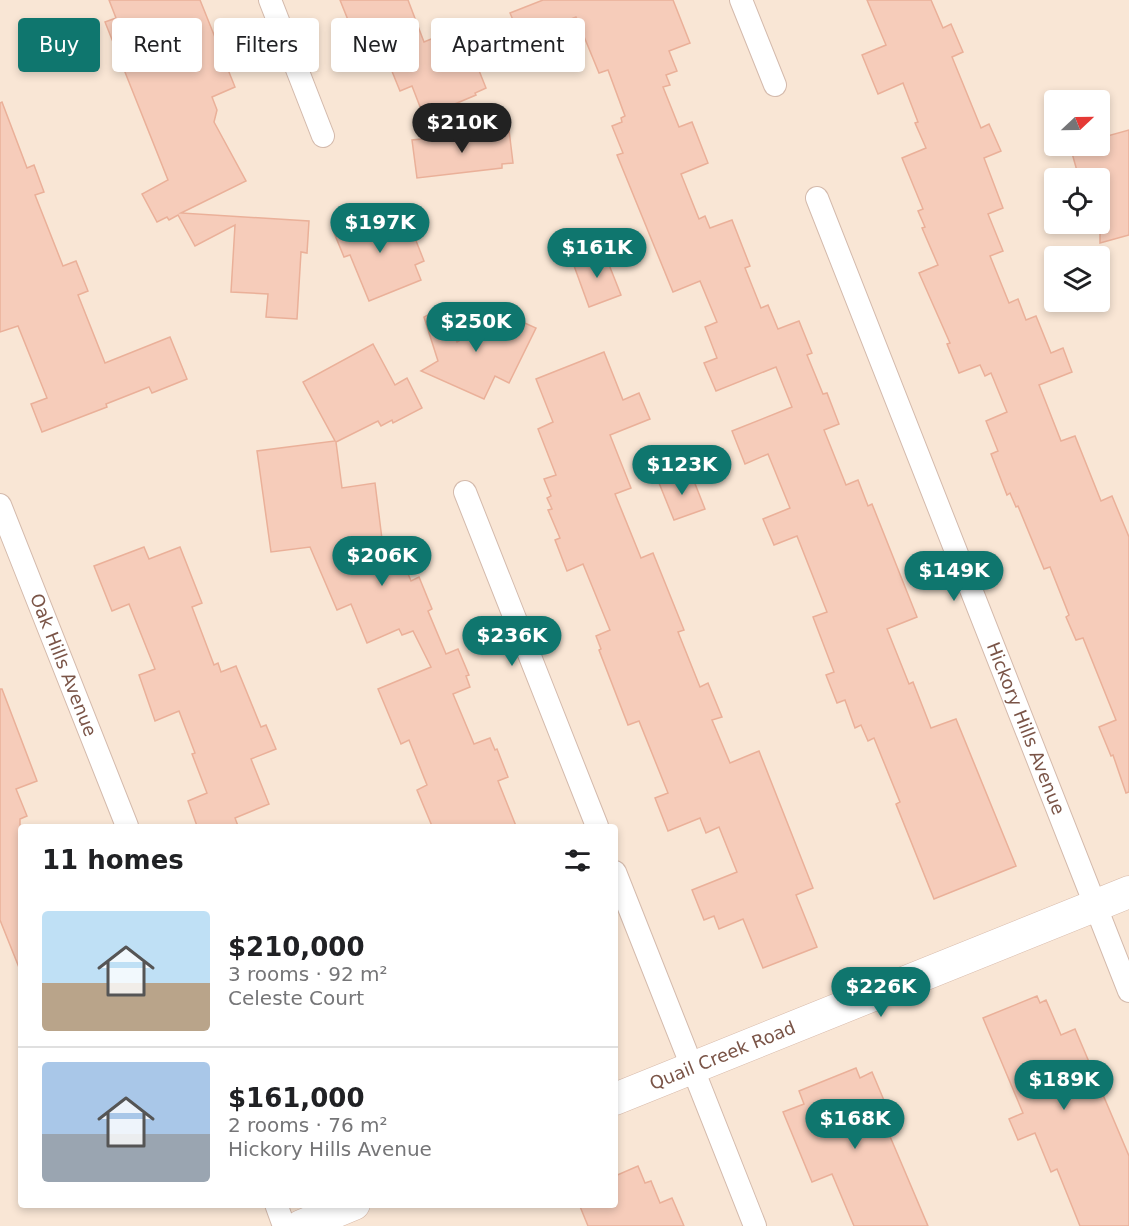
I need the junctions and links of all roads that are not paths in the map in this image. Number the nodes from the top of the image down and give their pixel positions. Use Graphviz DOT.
graph roads {
  1 [pos="270,0"];
  2 [pos="741,0"];
  3 [pos="775,85"];
  4 [pos="323,136"];
  5 [pos="816,198"];
  6 [pos="465,492"];
  7 [pos="0,505"];
  8 [pos="126,824"];
  9 [pos="596,824"];
  10 [pos="618,880"];
  11 [pos="1129,892"];
  12 [pos="1095,906"];
  13 [pos="1129,991"];
  14 [pos="692,1067"];
  15 [pos="618,1098"];
  16 [pos="277,1208"];
  17 [pos="344,1208"];
  18 [pos="284,1226"];
  19 [pos="301,1226"];
  20 [pos="755,1226"];
  1 -- 4 [label="street"];
  2 -- 3 [label="street"];
  5 -- 12 [label="street, Hickory Hills Avenue"];
  6 -- 9 [label="street"];
  7 -- 8 [label="street, Oak Hills Avenue"];
  10 -- 14 [label="street"];
  11 -- 12 [label="street, Quail Creek Road"];
  12 -- 13 [label="street, Hickory Hills Avenue"];
  12 -- 14 [label="street, Quail Creek Road"];
  14 -- 15 [label="street, Quail Creek Road"];
  14 -- 20 [label="street"];
  16 -- 18 [label="street"];
  17 -- 19 [label="street"];
}
